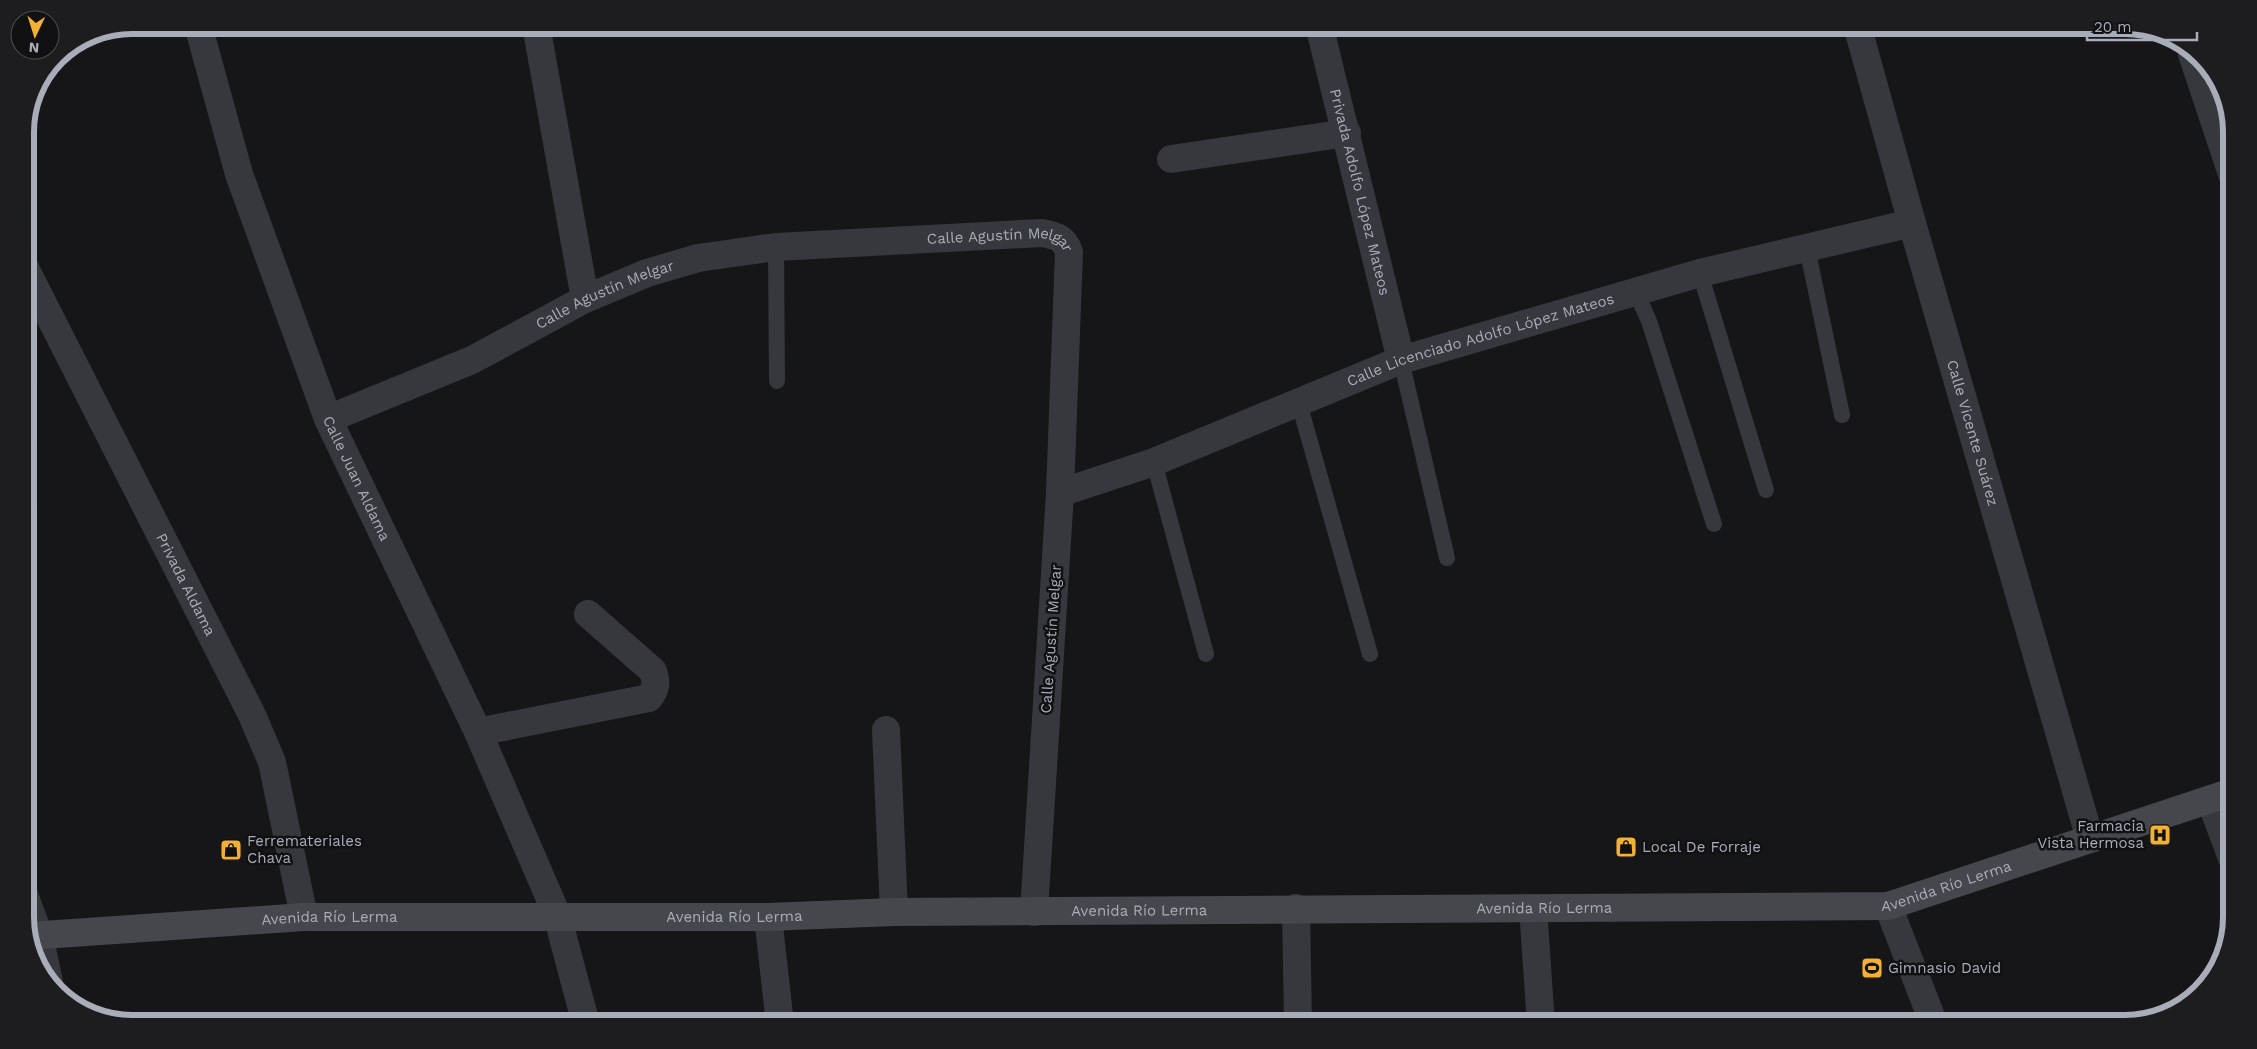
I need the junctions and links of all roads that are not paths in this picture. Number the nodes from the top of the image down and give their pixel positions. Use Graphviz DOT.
graph roads {
  1 [pos="200,34"];
  2 [pos="538,34"];
  3 [pos="1321,34"];
  4 [pos="1860,34"];
  5 [pos="2195,63"];
  6 [pos="1347,134"];
  7 [pos="2223,147"];
  8 [pos="1171,158"];
  9 [pos="1912,223"];
  10 [pos="776,247"];
  11 [pos="1808,248"];
  12 [pos="1700,273"];
  13 [pos="34,286"];
  14 [pos="1636,292"];
  15 [pos="585,299"];
  16 [pos="1401,360"];
  17 [pos="777,381"];
  18 [pos="1299,403"];
  19 [pos="1842,415"];
  20 [pos="328,419"];
  21 [pos="1154,462"];
  22 [pos="1766,490"];
  23 [pos="1060,493"];
  24 [pos="1714,524"];
  25 [pos="1448,558"];
  26 [pos="588,614"];
  27 [pos="1206,654"];
  28 [pos="1370,654"];
  29 [pos="886,730"];
  30 [pos="478,732"];
  31 [pos="2221,796"];
  32 [pos="2090,839"];
  33 [pos="1888,906"];
  34 [pos="1296,908"];
  35 [pos="1533,908"];
  36 [pos="894,912"];
  37 [pos="1034,912"];
  38 [pos="557,915"];
  39 [pos="304,917"];
  40 [pos="768,917"];
  41 [pos="36,936"];
  42 [pos="584,1015"];
  43 [pos="779,1015"];
  44 [pos="1298,1015"];
  45 [pos="1540,1015"];
  46 [pos="1930,1015"];
  1 -- 20 [label="street, Calle Juan Aldama"];
  2 -- 15 [label="street"];
  3 -- 6 [label="street, Privada Adolfo López Mateos"];
  4 -- 9 [label="street, Calle Vicente Suárez"];
  5 -- 7 [label="street"];
  6 -- 8 [label="street"];
  6 -- 16 [label="street, Privada Adolfo López Mateos"];
  9 -- 11 [label="street, Calle Licenciado Adolfo López Mateos"];
  9 -- 32 [label="street, Calle Vicente Suárez"];
  10 -- 15 [label="street, Calle Agustín Melgar"];
  10 -- 17 [label="lane"];
  10 -- 23 [label="street, Calle Agustín Melgar"];
  11 -- 12 [label="street, Calle Licenciado Adolfo López Mateos"];
  11 -- 19 [label="lane"];
  12 -- 14 [label="street, Calle Licenciado Adolfo López Mateos"];
  12 -- 22 [label="lane"];
  13 -- 39 [label="street, Privada Aldama"];
  14 -- 16 [label="street, Calle Licenciado Adolfo López Mateos"];
  14 -- 24 [label="lane"];
  15 -- 20 [label="street, Calle Agustín Melgar"];
  16 -- 18 [label="street, Calle Licenciado Adolfo López Mateos"];
  16 -- 25 [label="lane"];
  18 -- 21 [label="street, Calle Licenciado Adolfo López Mateos"];
  18 -- 28 [label="lane"];
  20 -- 30 [label="street, Calle Juan Aldama"];
  21 -- 23 [label="street, Calle Licenciado Adolfo López Mateos"];
  21 -- 27 [label="lane"];
  23 -- 37 [label="street, Calle Agustín Melgar"];
  26 -- 30 [label="street"];
  29 -- 36 [label="street"];
  30 -- 38 [label="street, Calle Juan Aldama"];
  31 -- 32 [label="main road, Avenida Río Lerma"];
  32 -- 33 [label="main road, Avenida Río Lerma"];
  33 -- 35 [label="main road, Avenida Río Lerma"];
  33 -- 46 [label="street"];
  34 -- 35 [label="main road, Avenida Río Lerma"];
  34 -- 37 [label="main road, Avenida Río Lerma"];
  34 -- 44 [label="street"];
  35 -- 45 [label="street"];
  36 -- 37 [label="main road, Avenida Río Lerma"];
  36 -- 40 [label="main road, Avenida Río Lerma"];
  38 -- 39 [label="main road, Avenida Río Lerma"];
  38 -- 40 [label="main road, Avenida Río Lerma"];
  38 -- 42 [label="street, Calle Juan Aldama"];
  39 -- 41 [label="main road, Avenida Río Lerma"];
  40 -- 43 [label="street"];
}
